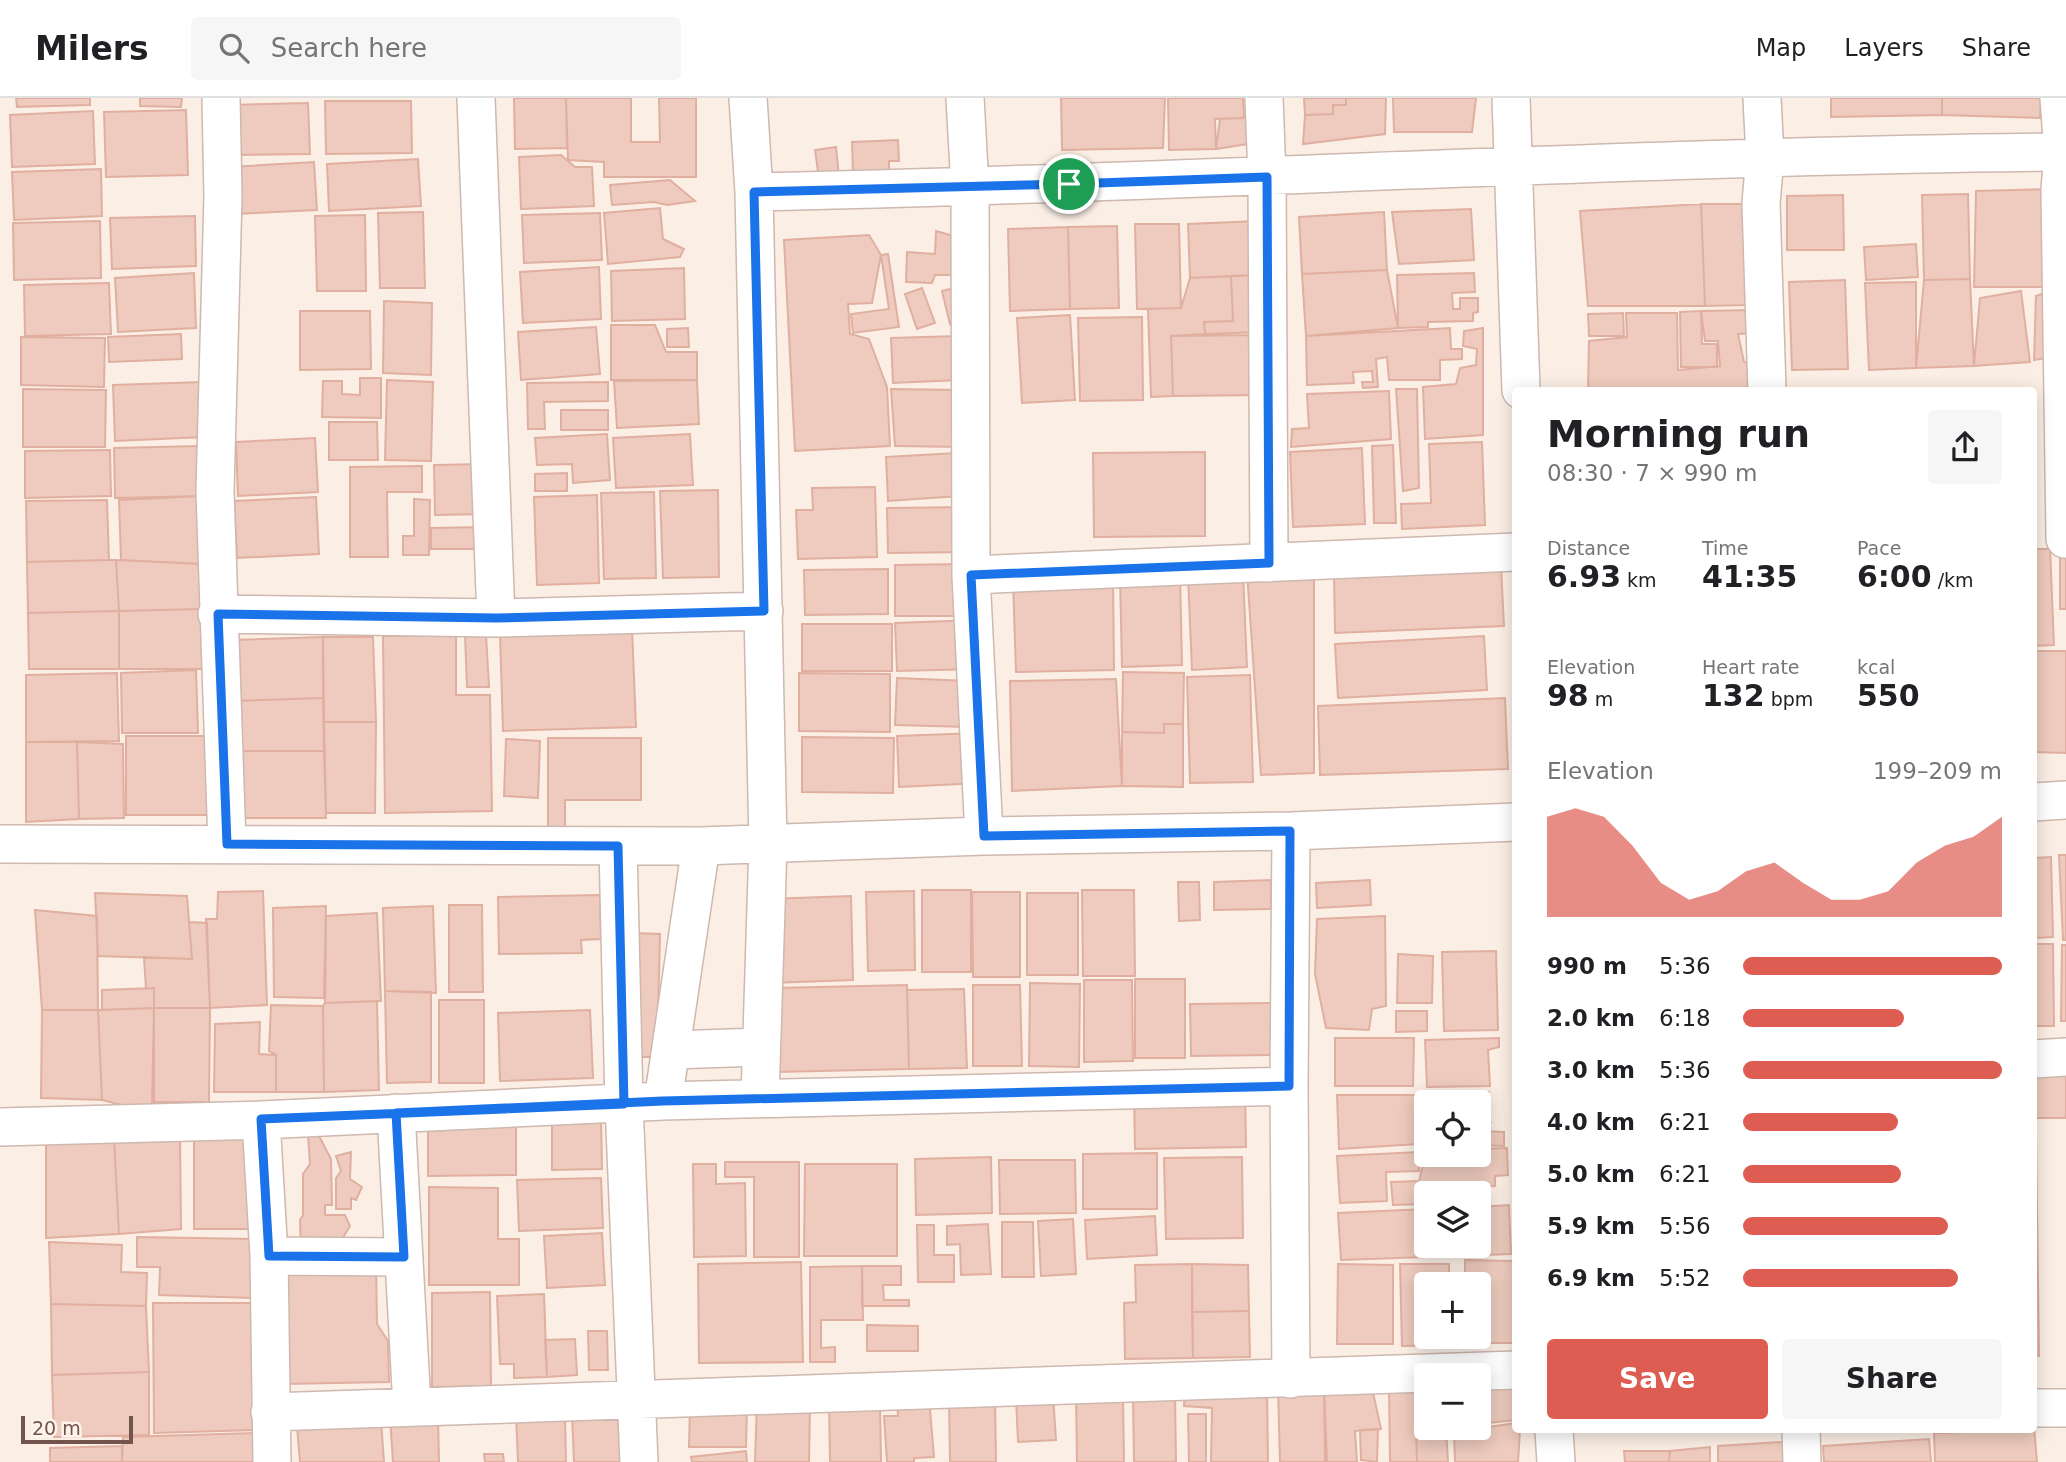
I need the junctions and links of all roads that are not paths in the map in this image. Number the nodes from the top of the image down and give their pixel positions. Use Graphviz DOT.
graph roads {
  1 [pos="221,98"];
  2 [pos="476,98"];
  3 [pos="748,98"];
  4 [pos="965,98"];
  5 [pos="1264,98"];
  6 [pos="1511,98"];
  7 [pos="1762,98"];
  8 [pos="2059,98"];
  9 [pos="2064,152"];
  10 [pos="1765,157"];
  11 [pos="1513,165"];
  12 [pos="1267,177"];
  13 [pos="970,188"];
  14 [pos="754,192"];
  15 [pos="1521,387"];
  16 [pos="1767,387"];
  17 [pos="2055,539"];
  18 [pos="1512,552"];
  19 [pos="1269,563"];
  20 [pos="971,575"];
  21 [pos="764,611"];
  22 [pos="218,614"];
  23 [pos="496,618"];
  24 [pos="2066,800"];
  25 [pos="2037,802"];
  26 [pos="1512,822"];
  27 [pos="1290,831"];
  28 [pos="984,836"];
  29 [pos="0,844"];
  30 [pos="227,844"];
  31 [pos="768,844"];
  32 [pos="618,846"];
  33 [pos="701,846"];
  34 [pos="761,1047"];
  35 [pos="671,1050"];
  36 [pos="2066,1057"];
  37 [pos="2037,1059"];
  38 [pos="1289,1086"];
  39 [pos="760,1098"];
  40 [pos="663,1101"];
  41 [pos="624,1104"];
  42 [pos="396,1113"];
  43 [pos="261,1119"];
  44 [pos="0,1126"];
  45 [pos="269,1256"];
  46 [pos="404,1257"];
  47 [pos="1512,1370"];
  48 [pos="1291,1378"];
  49 [pos="635,1400"];
  50 [pos="412,1407"];
  51 [pos="2037,1408"];
  52 [pos="2066,1408"];
  53 [pos="270,1412"];
  54 [pos="1554,1433"];
  55 [pos="1801,1433"];
  56 [pos="272,1462"];
  57 [pos="639,1462"];
  58 [pos="1556,1462"];
  59 [pos="1802,1462"];
  1 -- 22 [label="street"];
  2 -- 23 [label="street"];
  3 -- 14 [label="street"];
  4 -- 13 [label="street"];
  5 -- 12 [label="street"];
  6 -- 11 [label="street"];
  7 -- 10 [label="street"];
  8 -- 9 [label="street"];
  9 -- 10 [label="street"];
  9 -- 17 [label="street"];
  10 -- 11 [label="street"];
  10 -- 16 [label="street"];
  11 -- 12 [label="street"];
  11 -- 15 [label="street"];
  12 -- 13 [label="street"];
  12 -- 19 [label="street"];
  13 -- 14 [label="street"];
  13 -- 20 [label="street"];
  14 -- 21 [label="street"];
  18 -- 19 [label="street"];
  19 -- 20 [label="street"];
  20 -- 28 [label="street"];
  21 -- 23 [label="street"];
  21 -- 31 [label="street"];
  22 -- 23 [label="street"];
  22 -- 30 [label="street"];
  24 -- 25 [label="street"];
  26 -- 27 [label="street"];
  27 -- 28 [label="street"];
  27 -- 38 [label="street"];
  28 -- 31 [label="street"];
  29 -- 30 [label="street"];
  30 -- 32 [label="street"];
  31 -- 33 [label="street"];
  31 -- 34 [label="street"];
  32 -- 33 [label="street"];
  32 -- 41 [label="street"];
  33 -- 35 [label="street"];
  34 -- 35 [label="street"];
  34 -- 39 [label="street"];
  35 -- 40 [label="street"];
  36 -- 37 [label="street"];
  38 -- 39 [label="street"];
  38 -- 48 [label="street"];
  39 -- 40 [label="street"];
  40 -- 41 [label="street"];
  41 -- 42 [label="street"];
  41 -- 49 [label="street"];
  42 -- 43 [label="street"];
  42 -- 46 [label="street"];
  43 -- 44 [label="street"];
  43 -- 45 [label="street"];
  45 -- 46 [label="street"];
  45 -- 53 [label="street"];
  46 -- 50 [label="street"];
  47 -- 48 [label="street"];
  48 -- 49 [label="street"];
  49 -- 50 [label="street"];
  49 -- 57 [label="street"];
  50 -- 53 [label="street"];
  51 -- 52 [label="street"];
  53 -- 56 [label="street"];
  54 -- 58 [label="street"];
  55 -- 59 [label="street"];
}
